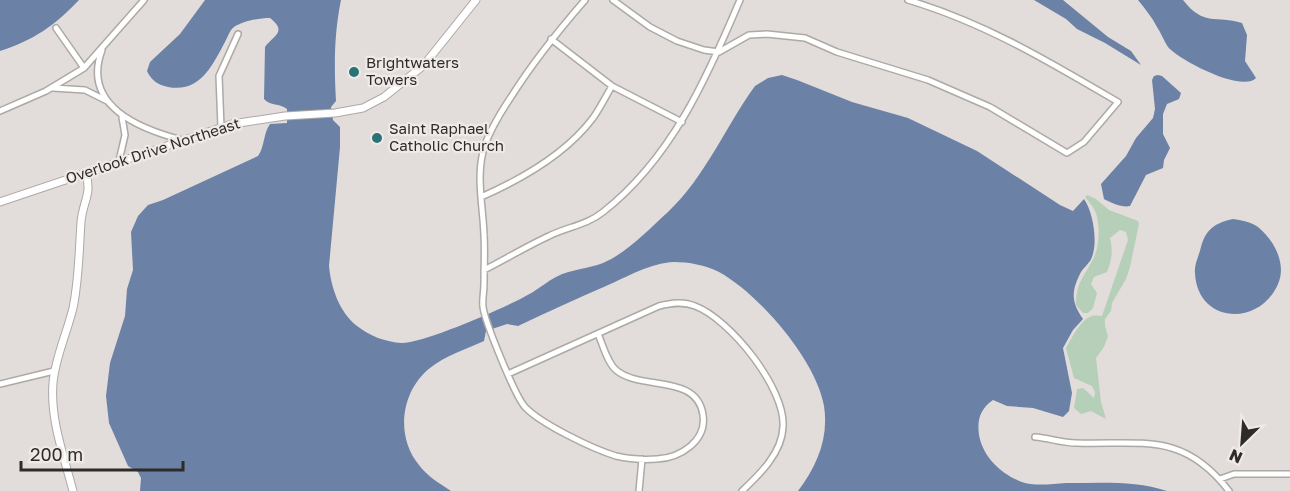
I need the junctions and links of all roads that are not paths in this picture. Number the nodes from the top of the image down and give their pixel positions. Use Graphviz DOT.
graph roads {
  1 [pos="144,0"];
  2 [pos="476,0"];
  3 [pos="585,0"];
  4 [pos="613,0"];
  5 [pos="740,0"];
  6 [pos="908,0"];
  7 [pos="56,28"];
  8 [pos="238,34"];
  9 [pos="551,39"];
  10 [pos="102,48"];
  11 [pos="718,52"];
  12 [pos="84,68"];
  13 [pos="612,86"];
  14 [pos="52,88"];
  15 [pos="108,102"];
  16 [pos="0,111"];
  17 [pos="122,117"];
  18 [pos="682,122"];
  19 [pos="221,127"];
  20 [pos="182,140"];
  21 [pos="119,161"];
  22 [pos="86,172"];
  23 [pos="481,197"];
  24 [pos="0,202"];
  25 [pos="484,270"];
  26 [pos="598,334"];
  27 [pos="54,371"];
  28 [pos="508,374"];
  29 [pos="0,384"];
  30 [pos="1035,437"];
  31 [pos="642,459"];
  32 [pos="1290,474"];
  33 [pos="1220,479"];
  34 [pos="73,491"];
  35 [pos="639,491"];
  36 [pos="742,491"];
  37 [pos="1228,491"];
  1 -- 10 [label="street"];
  2 -- 19 [label="street, Overlook Drive Northeast"];
  3 -- 9 [label="street"];
  4 -- 11 [label="street"];
  5 -- 11 [label="street"];
  6 -- 11 [label="street"];
  7 -- 12 [label="street"];
  8 -- 19 [label="street"];
  9 -- 13 [label="street"];
  9 -- 23 [label="street"];
  10 -- 12 [label="street"];
  10 -- 15 [label="street"];
  11 -- 18 [label="street"];
  12 -- 14 [label="street"];
  13 -- 18 [label="street"];
  13 -- 23 [label="street"];
  14 -- 15 [label="street"];
  14 -- 16 [label="street"];
  15 -- 17 [label="street"];
  17 -- 20 [label="street"];
  17 -- 21 [label="street"];
  18 -- 25 [label="street"];
  19 -- 20 [label="street, Overlook Drive Northeast"];
  20 -- 21 [label="street, Overlook Drive Northeast"];
  21 -- 22 [label="street, Overlook Drive Northeast"];
  22 -- 24 [label="street, Overlook Drive Northeast"];
  22 -- 27 [label="street"];
  23 -- 25 [label="street"];
  25 -- 28 [label="street"];
  26 -- 28 [label="street"];
  26 -- 31 [label="street"];
  26 -- 36 [label="street"];
  27 -- 29 [label="street"];
  27 -- 34 [label="street"];
  28 -- 31 [label="street"];
  30 -- 33 [label="street"];
  31 -- 35 [label="street"];
  32 -- 33 [label="street"];
  33 -- 37 [label="street"];
}
